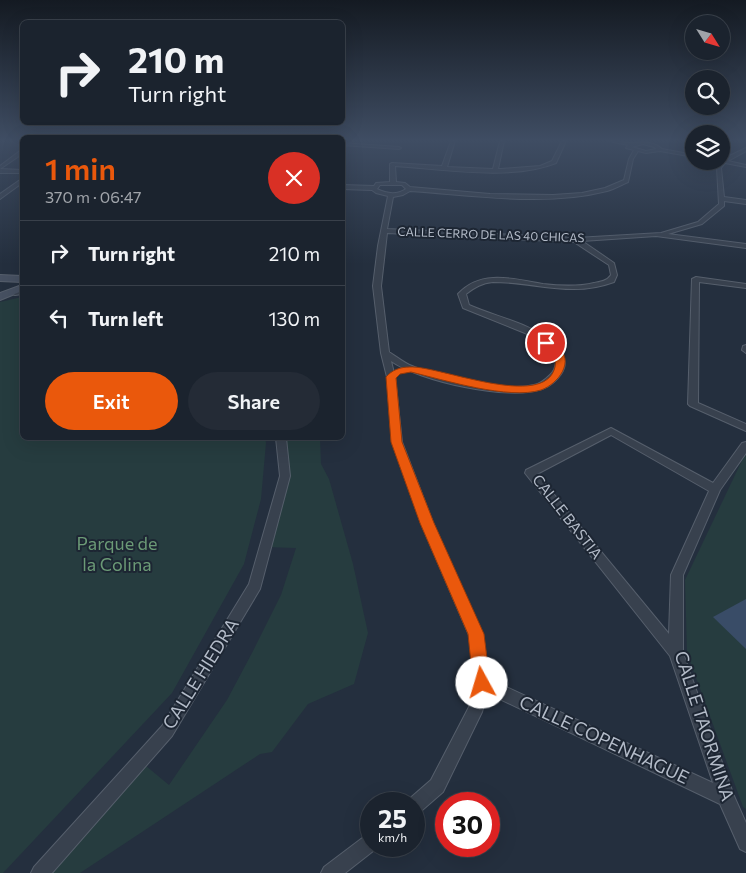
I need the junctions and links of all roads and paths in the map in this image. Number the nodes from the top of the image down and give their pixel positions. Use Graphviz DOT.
graph roads {
  1 [pos="20,182"];
  2 [pos="393,182"];
  3 [pos="624,182"];
  4 [pos="719,182"];
  5 [pos="345,187"];
  6 [pos="374,188"];
  7 [pos="409,189"];
  8 [pos="391,195"];
  9 [pos="0,197"];
  10 [pos="723,199"];
  11 [pos="746,202"];
  12 [pos="680,229"];
  13 [pos="385,231"];
  14 [pos="656,234"];
  15 [pos="695,239"];
  16 [pos="576,240"];
  17 [pos="746,246"];
  18 [pos="20,273"];
  19 [pos="5,277"];
  20 [pos="746,286"];
  21 [pos="20,287"];
  22 [pos="20,288"];
  23 [pos="0,297"];
  24 [pos="385,353"];
  25 [pos="411,369"];
  26 [pos="391,377"];
  27 [pos="746,428"];
  28 [pos="281,440"];
  29 [pos="746,445"];
  30 [pos="714,489"];
  31 [pos="676,653"];
  32 [pos="482,683"];
  33 [pos="425,796"];
  34 [pos="726,798"];
  35 [pos="746,842"];
  36 [pos="360,850"];
  37 [pos="40,873"];
  38 [pos="330,873"];
  1 -- 9 [label="street"];
  2 -- 6 [label="street"];
  2 -- 7 [label="street"];
  3 -- 7 [label="street"];
  4 -- 10 [label="street"];
  5 -- 6 [label="street"];
  6 -- 8 [label="street"];
  7 -- 8 [label="street"];
  8 -- 13 [label="street"];
  10 -- 11 [label="street"];
  10 -- 12 [label="street"];
  12 -- 14 [label="street"];
  12 -- 15 [label="street"];
  13 -- 16 [label="street, CALLE CERRO DE LAS 40 CHICAS"];
  13 -- 24 [label="street"];
  14 -- 15 [label="street, CALLE CERRO DE LAS 40 CHICAS"];
  14 -- 16 [label="street, CALLE CERRO DE LAS 40 CHICAS"];
  15 -- 17 [label="street, CALLE CERRO DE LAS 40 CHICAS"];
  16 -- 25 [label="street"];
  18 -- 19 [label="main road"];
  19 -- 21 [label="main road"];
  20 -- 27 [label="street"];
  22 -- 23 [label="main road"];
  24 -- 25 [label="street"];
  24 -- 26 [label="street"];
  25 -- 26 [label="street"];
  26 -- 32 [label="street"];
  28 -- 37 [label="street, CALLE HIEDRA"];
  29 -- 30 [label="street, CALLE TAORMINA"];
  30 -- 31 [label="street, CALLE TAORMINA"];
  30 -- 31 [label="street, CALLE BASTIA"];
  31 -- 34 [label="street, CALLE TAORMINA"];
  32 -- 33 [label="street"];
  32 -- 34 [label="street, CALLE COPENHAGUE"];
  34 -- 35 [label="street, CALLE TAORMINA"];
  36 -- 38 [label="street"];
}
